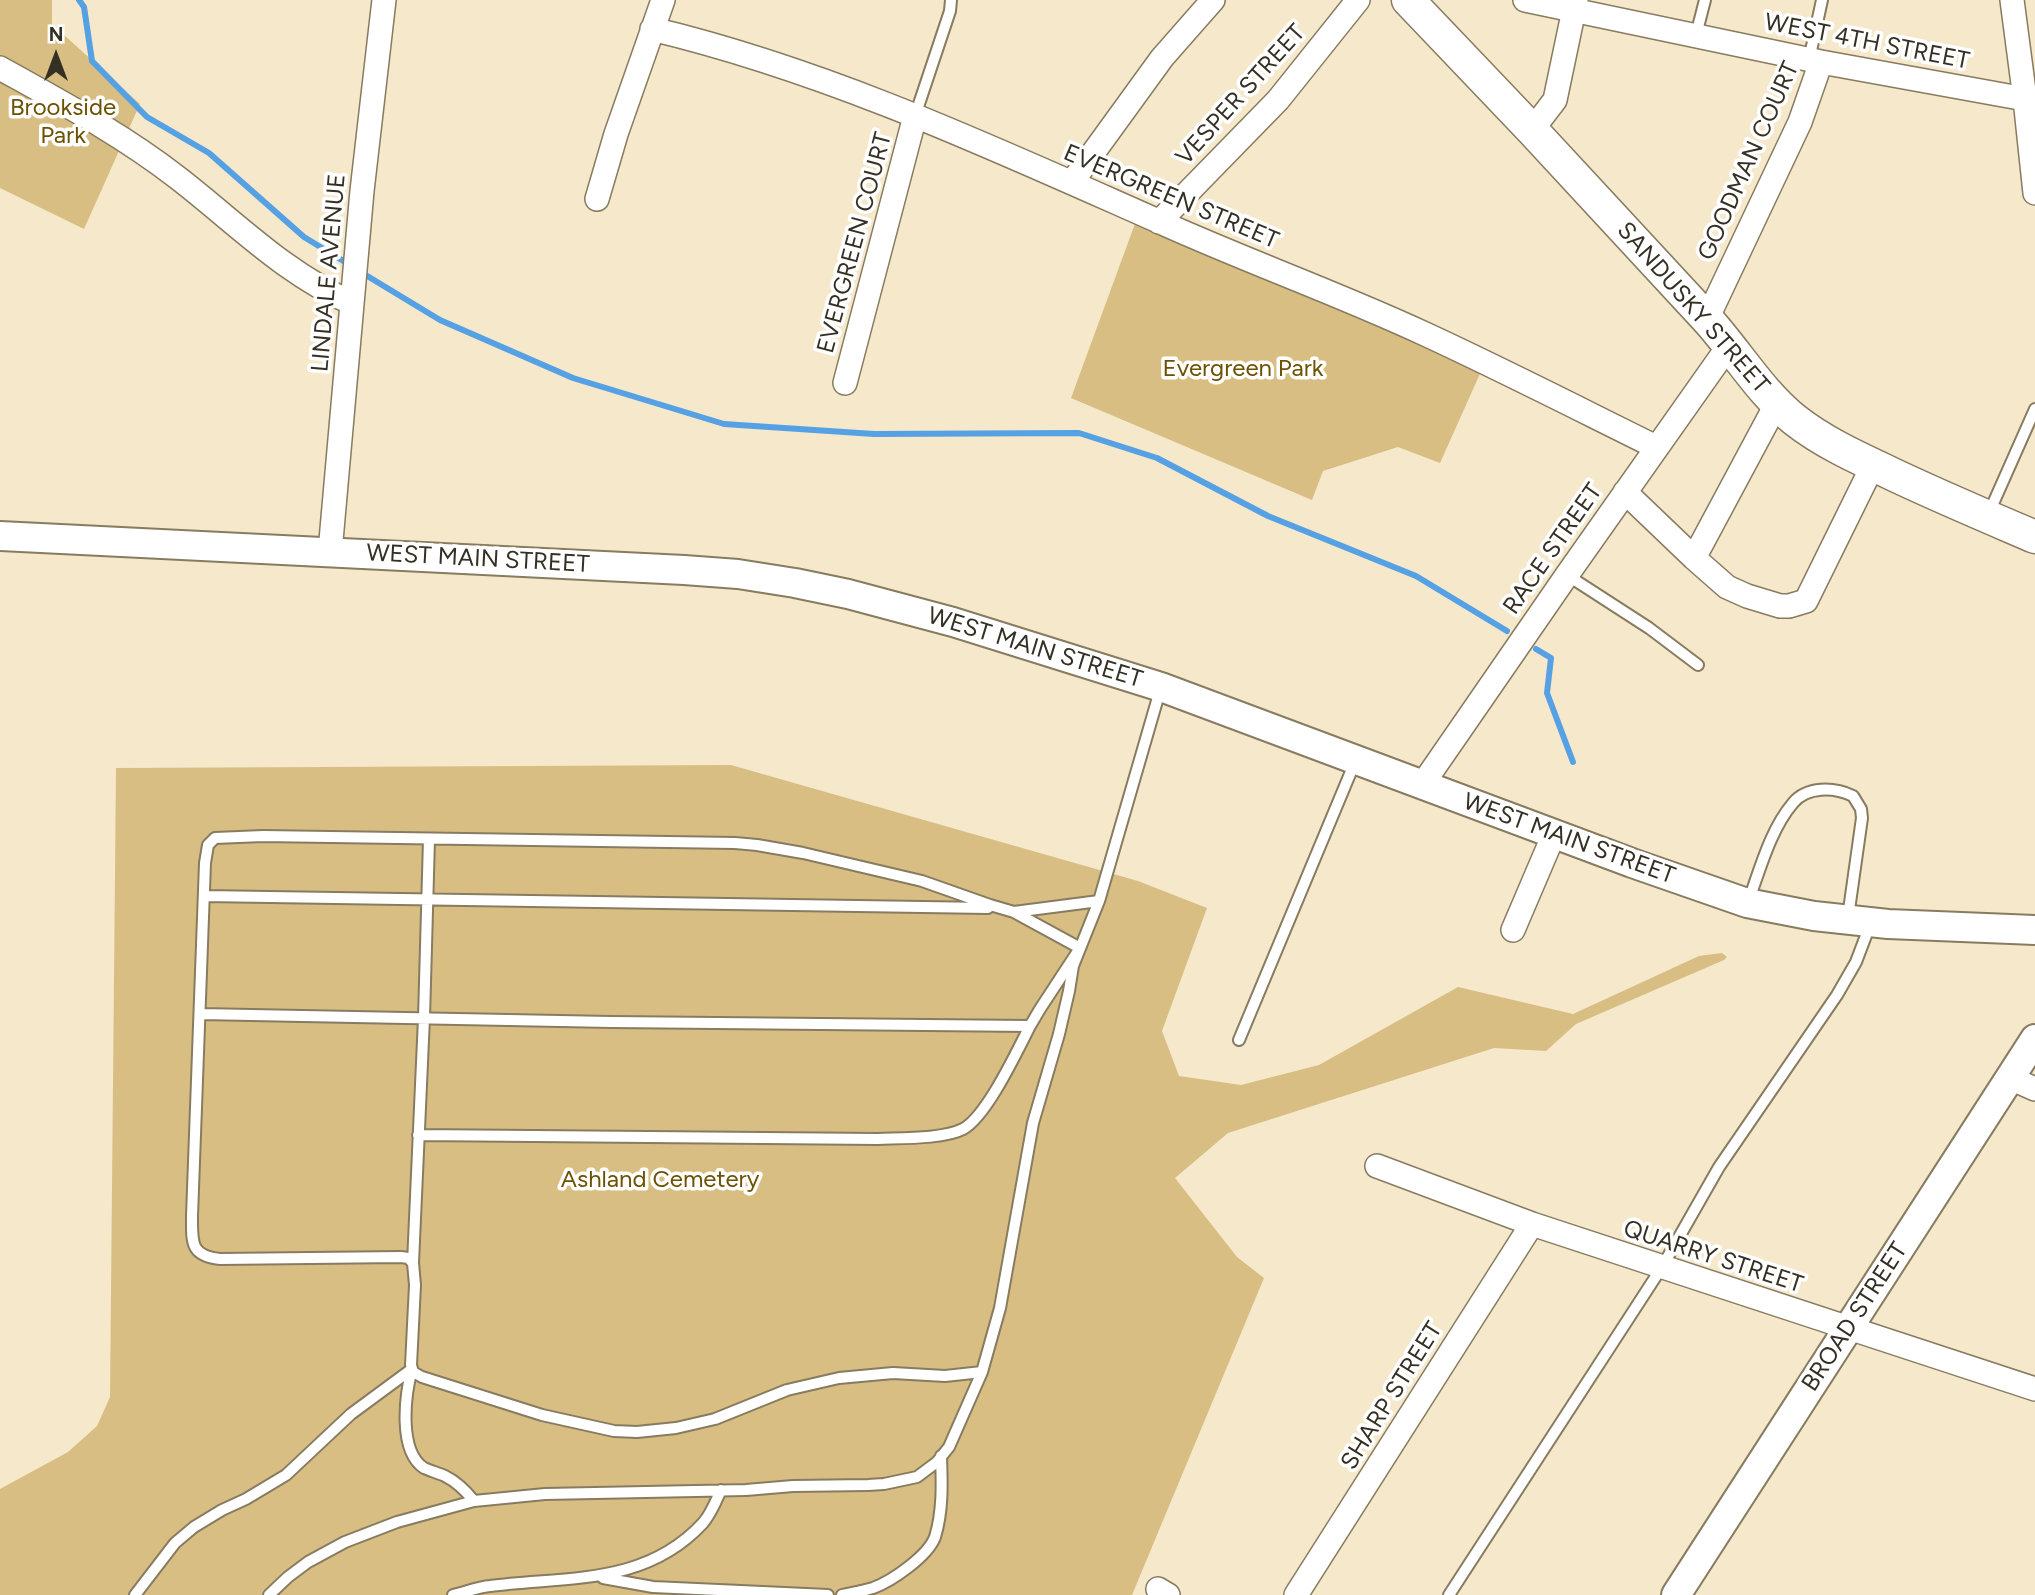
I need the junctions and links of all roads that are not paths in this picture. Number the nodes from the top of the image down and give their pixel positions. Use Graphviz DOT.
graph roads {
  1 [pos="384,0"];
  2 [pos="663,0"];
  3 [pos="951,0"];
  4 [pos="1213,0"];
  5 [pos="1358,0"];
  6 [pos="1525,0"];
  7 [pos="1705,0"];
  8 [pos="1822,0"];
  9 [pos="2012,0"];
  10 [pos="1415,2"];
  11 [pos="1575,5"];
  12 [pos="652,29"];
  13 [pos="1696,35"];
  14 [pos="1815,61"];
  15 [pos="0,68"];
  16 [pos="2030,98"];
  17 [pos="915,116"];
  18 [pos="1532,130"];
  19 [pos="1072,182"];
  20 [pos="2035,193"];
  21 [pos="597,199"];
  22 [pos="1159,222"];
  23 [pos="353,298"];
  24 [pos="1707,319"];
  25 [pos="1730,344"];
  26 [pos="845,383"];
  27 [pos="1777,403"];
  28 [pos="2035,409"];
  29 [pos="1656,447"];
  30 [pos="1873,465"];
  31 [pos="1625,492"];
  32 [pos="1987,517"];
  33 [pos="0,536"];
  34 [pos="2035,537"];
  35 [pos="330,552"];
  36 [pos="1694,558"];
  37 [pos="1567,575"];
  38 [pos="1698,665"];
  39 [pos="1161,687"];
  40 [pos="1356,759"];
  41 [pos="1422,785"];
  42 [pos="1554,834"];
  43 [pos="429,839"];
  44 [pos="204,896"];
  45 [pos="427,900"];
  46 [pos="1099,901"];
  47 [pos="1747,903"];
  48 [pos="1001,908"];
  49 [pos="1014,912"];
  50 [pos="1859,921"];
  51 [pos="1513,930"];
  52 [pos="2035,930"];
  53 [pos="1080,948"];
  54 [pos="200,1014"];
  55 [pos="424,1018"];
  56 [pos="1030,1026"];
  57 [pos="2035,1039"];
  58 [pos="1239,1040"];
  59 [pos="2022,1083"];
  60 [pos="418,1135"];
  61 [pos="1377,1166"];
  62 [pos="1532,1224"];
  63 [pos="413,1263"];
  64 [pos="1662,1267"];
  65 [pos="1847,1329"];
  66 [pos="412,1369"];
  67 [pos="982,1372"];
  68 [pos="2035,1389"];
  69 [pos="941,1456"];
  70 [pos="721,1490"];
  71 [pos="474,1501"];
  72 [pos="597,1577"];
  73 [pos="135,1595"];
  74 [pos="269,1595"];
  75 [pos="453,1595"];
  76 [pos="828,1595"];
  77 [pos="842,1595"];
  78 [pos="1296,1595"];
  79 [pos="1449,1595"];
  80 [pos="1676,1595"];
  1 -- 23 [label="street, LINDALE AVENUE"];
  2 -- 12 [label="street"];
  3 -- 17 [label="lane"];
  4 -- 19 [label="street"];
  5 -- 22 [label="street, VESPER STREET"];
  6 -- 11 [label="street, WEST 4TH STREET"];
  7 -- 13 [label="lane"];
  8 -- 14 [label="lane"];
  9 -- 16 [label="street"];
  10 -- 18 [label="main road, SANDUSKY STREET"];
  11 -- 13 [label="street, WEST 4TH STREET"];
  11 -- 18 [label="street"];
  12 -- 17 [label="street, EVERGREEN STREET"];
  12 -- 21 [label="street"];
  13 -- 14 [label="street, WEST 4TH STREET"];
  14 -- 16 [label="street, WEST 4TH STREET"];
  14 -- 24 [label="street, GOODMAN COURT"];
  15 -- 23 [label="street"];
  16 -- 20 [label="street"];
  17 -- 19 [label="street, EVERGREEN STREET"];
  17 -- 26 [label="street, EVERGREEN COURT"];
  18 -- 24 [label="main road, SANDUSKY STREET"];
  19 -- 22 [label="street, EVERGREEN STREET"];
  22 -- 29 [label="street, EVERGREEN STREET"];
  23 -- 35 [label="street, LINDALE AVENUE"];
  24 -- 25 [label="main road, SANDUSKY STREET"];
  25 -- 27 [label="main road, SANDUSKY STREET"];
  25 -- 29 [label="street, RACE STREET"];
  27 -- 30 [label="main road, SANDUSKY STREET"];
  27 -- 36 [label="street"];
  28 -- 32 [label="lane"];
  29 -- 31 [label="street, RACE STREET"];
  30 -- 32 [label="main road, SANDUSKY STREET"];
  30 -- 36 [label="street"];
  31 -- 36 [label="street"];
  31 -- 37 [label="street, RACE STREET"];
  32 -- 34 [label="main road, SANDUSKY STREET"];
  33 -- 35 [label="street, WEST MAIN STREET"];
  35 -- 39 [label="street, WEST MAIN STREET"];
  37 -- 38 [label="lane"];
  37 -- 41 [label="street, RACE STREET"];
  39 -- 40 [label="street, WEST MAIN STREET"];
  39 -- 46 [label="lane"];
  40 -- 41 [label="street, WEST MAIN STREET"];
  40 -- 58 [label="lane"];
  41 -- 42 [label="street, WEST MAIN STREET"];
  42 -- 47 [label="street, WEST MAIN STREET"];
  42 -- 51 [label="street"];
  43 -- 44 [label="lane"];
  43 -- 45 [label="lane"];
  43 -- 48 [label="lane"];
  44 -- 45 [label="lane"];
  44 -- 54 [label="lane"];
  45 -- 48 [label="lane"];
  45 -- 55 [label="lane"];
  46 -- 49 [label="lane"];
  46 -- 53 [label="lane"];
  47 -- 50 [label="street, WEST MAIN STREET"];
  47 -- 50 [label="lane"];
  48 -- 49 [label="lane"];
  49 -- 53 [label="lane"];
  50 -- 52 [label="street, WEST MAIN STREET"];
  50 -- 64 [label="lane"];
  53 -- 56 [label="lane"];
  53 -- 67 [label="lane"];
  54 -- 55 [label="lane"];
  54 -- 63 [label="lane"];
  55 -- 56 [label="lane"];
  55 -- 60 [label="lane"];
  56 -- 60 [label="lane"];
  57 -- 59 [label="street, BROAD STREET"];
  59 -- 65 [label="street, BROAD STREET"];
  60 -- 63 [label="lane"];
  61 -- 62 [label="street, QUARRY STREET"];
  62 -- 64 [label="street, QUARRY STREET"];
  62 -- 78 [label="street, SHARP STREET"];
  63 -- 66 [label="lane"];
  64 -- 65 [label="street, QUARRY STREET"];
  64 -- 79 [label="lane"];
  65 -- 68 [label="street, QUARRY STREET"];
  65 -- 80 [label="street, BROAD STREET"];
  66 -- 67 [label="lane"];
  66 -- 71 [label="lane"];
  66 -- 73 [label="lane"];
  67 -- 69 [label="lane"];
  69 -- 70 [label="lane"];
  69 -- 77 [label="lane"];
  70 -- 71 [label="lane"];
  70 -- 72 [label="lane"];
  71 -- 74 [label="lane"];
  72 -- 75 [label="lane"];
  72 -- 76 [label="lane"];
}
